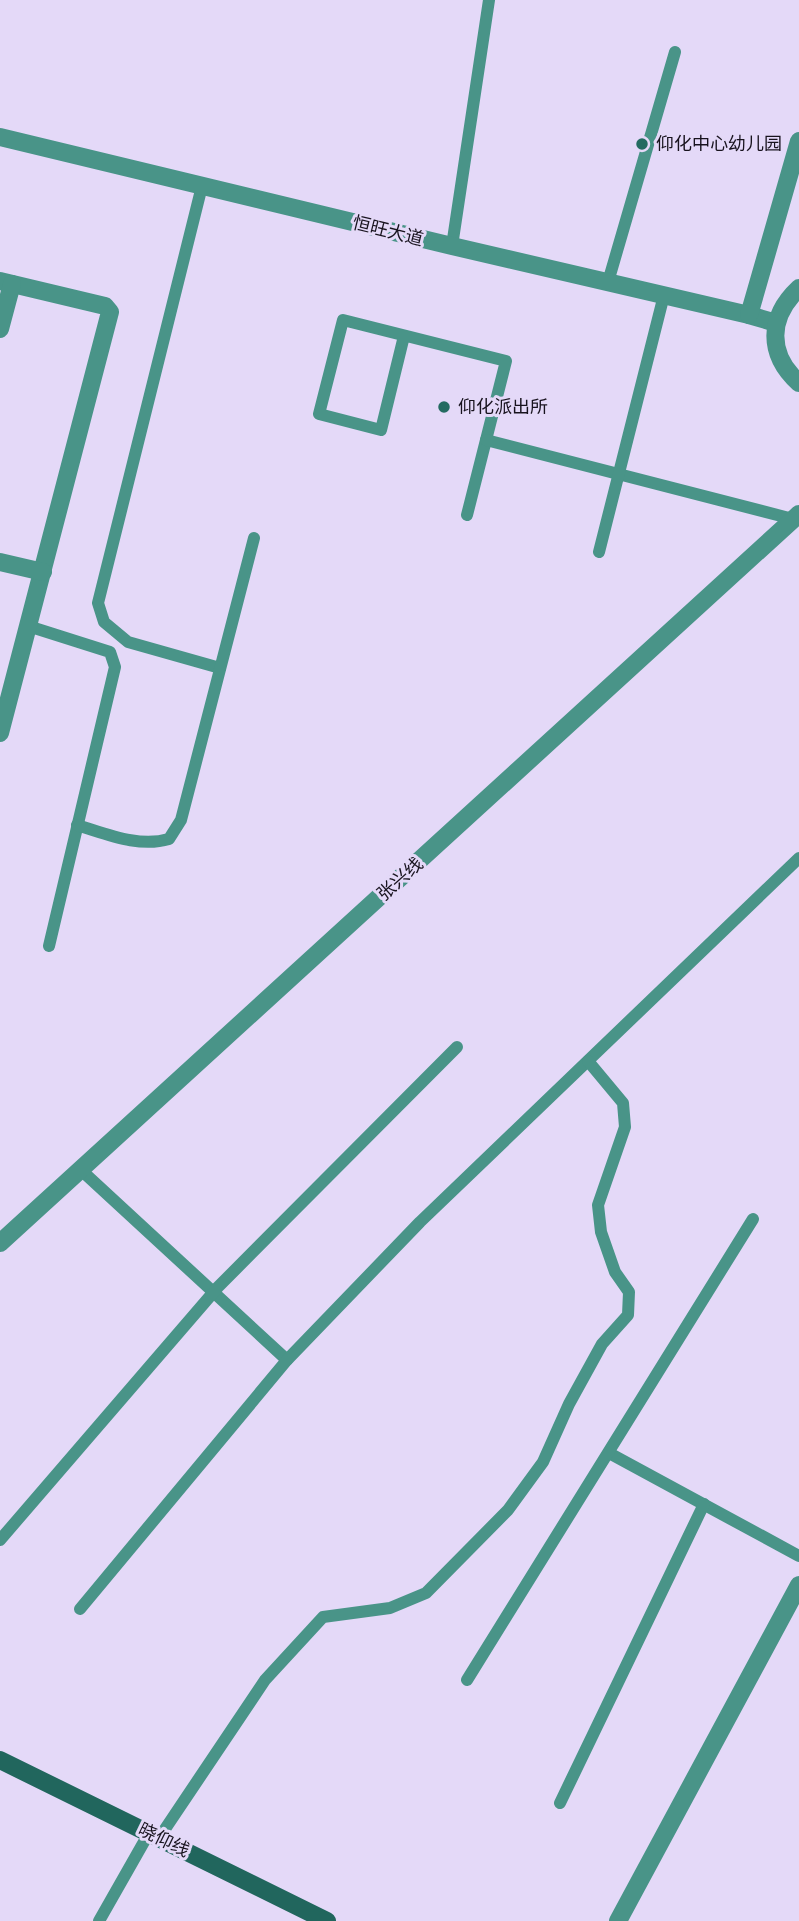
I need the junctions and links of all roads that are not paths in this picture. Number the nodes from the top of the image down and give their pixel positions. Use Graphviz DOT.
graph roads {
  1 [pos="489,0"];
  2 [pos="676,51"];
  3 [pos="0,137"];
  4 [pos="799,141"];
  5 [pos="202,186"];
  6 [pos="452,246"];
  7 [pos="608,282"];
  8 [pos="6,283"];
  9 [pos="799,288"];
  10 [pos="664,295"];
  11 [pos="749,315"];
  12 [pos="776,323"];
  13 [pos="0,329"];
  14 [pos="404,336"];
  15 [pos="799,383"];
  16 [pos="486,440"];
  17 [pos="619,474"];
  18 [pos="467,515"];
  19 [pos="796,516"];
  20 [pos="254,538"];
  21 [pos="599,552"];
  22 [pos="0,562"];
  23 [pos="43,572"];
  24 [pos="29,626"];
  25 [pos="220,668"];
  26 [pos="0,733"];
  27 [pos="77,825"];
  28 [pos="799,858"];
  29 [pos="49,946"];
  30 [pos="457,1047"];
  31 [pos="588,1061"];
  32 [pos="81,1170"];
  33 [pos="753,1219"];
  34 [pos="0,1243"];
  35 [pos="213,1292"];
  36 [pos="287,1360"];
  37 [pos="609,1453"];
  38 [pos="704,1504"];
  39 [pos="0,1540"];
  40 [pos="799,1556"];
  41 [pos="799,1585"];
  42 [pos="80,1609"];
  43 [pos="467,1680"];
  44 [pos="0,1760"];
  45 [pos="560,1803"];
  46 [pos="154,1836"];
  47 [pos="99,1921"];
  48 [pos="327,1921"];
  49 [pos="618,1921"];
  1 -- 6 [label="lane"];
  2 -- 7 [label="lane"];
  3 -- 5 [label="street, 恒旺大道"];
  4 -- 11 [label="street"];
  5 -- 6 [label="street, 恒旺大道"];
  5 -- 25 [label="lane"];
  6 -- 7 [label="street, 恒旺大道"];
  7 -- 10 [label="street, 恒旺大道"];
  8 -- 13 [label="street"];
  8 -- 23 [label="street"];
  9 -- 12 [label="street"];
  10 -- 11 [label="street, 恒旺大道"];
  10 -- 17 [label="lane"];
  11 -- 12 [label="street, 恒旺大道"];
  12 -- 15 [label="street"];
  14 -- 14 [label="lane"];
  14 -- 16 [label="lane"];
  16 -- 17 [label="lane"];
  16 -- 18 [label="lane"];
  17 -- 19 [label="lane"];
  17 -- 21 [label="lane"];
  19 -- 32 [label="street, 张兴线"];
  20 -- 25 [label="lane"];
  22 -- 23 [label="street"];
  23 -- 24 [label="street"];
  24 -- 26 [label="street"];
  24 -- 27 [label="lane"];
  25 -- 27 [label="lane"];
  27 -- 29 [label="lane"];
  28 -- 31 [label="lane"];
  30 -- 35 [label="lane"];
  31 -- 36 [label="lane"];
  31 -- 46 [label="lane"];
  32 -- 34 [label="street, 张兴线"];
  32 -- 35 [label="lane"];
  33 -- 37 [label="lane"];
  35 -- 36 [label="lane"];
  35 -- 39 [label="lane"];
  36 -- 42 [label="lane"];
  37 -- 38 [label="lane"];
  37 -- 43 [label="lane"];
  38 -- 40 [label="lane"];
  38 -- 45 [label="lane"];
  41 -- 49 [label="street"];
  44 -- 46 [label="main road, 晓仰线"];
  46 -- 47 [label="lane"];
  46 -- 48 [label="main road, 晓仰线"];
}
